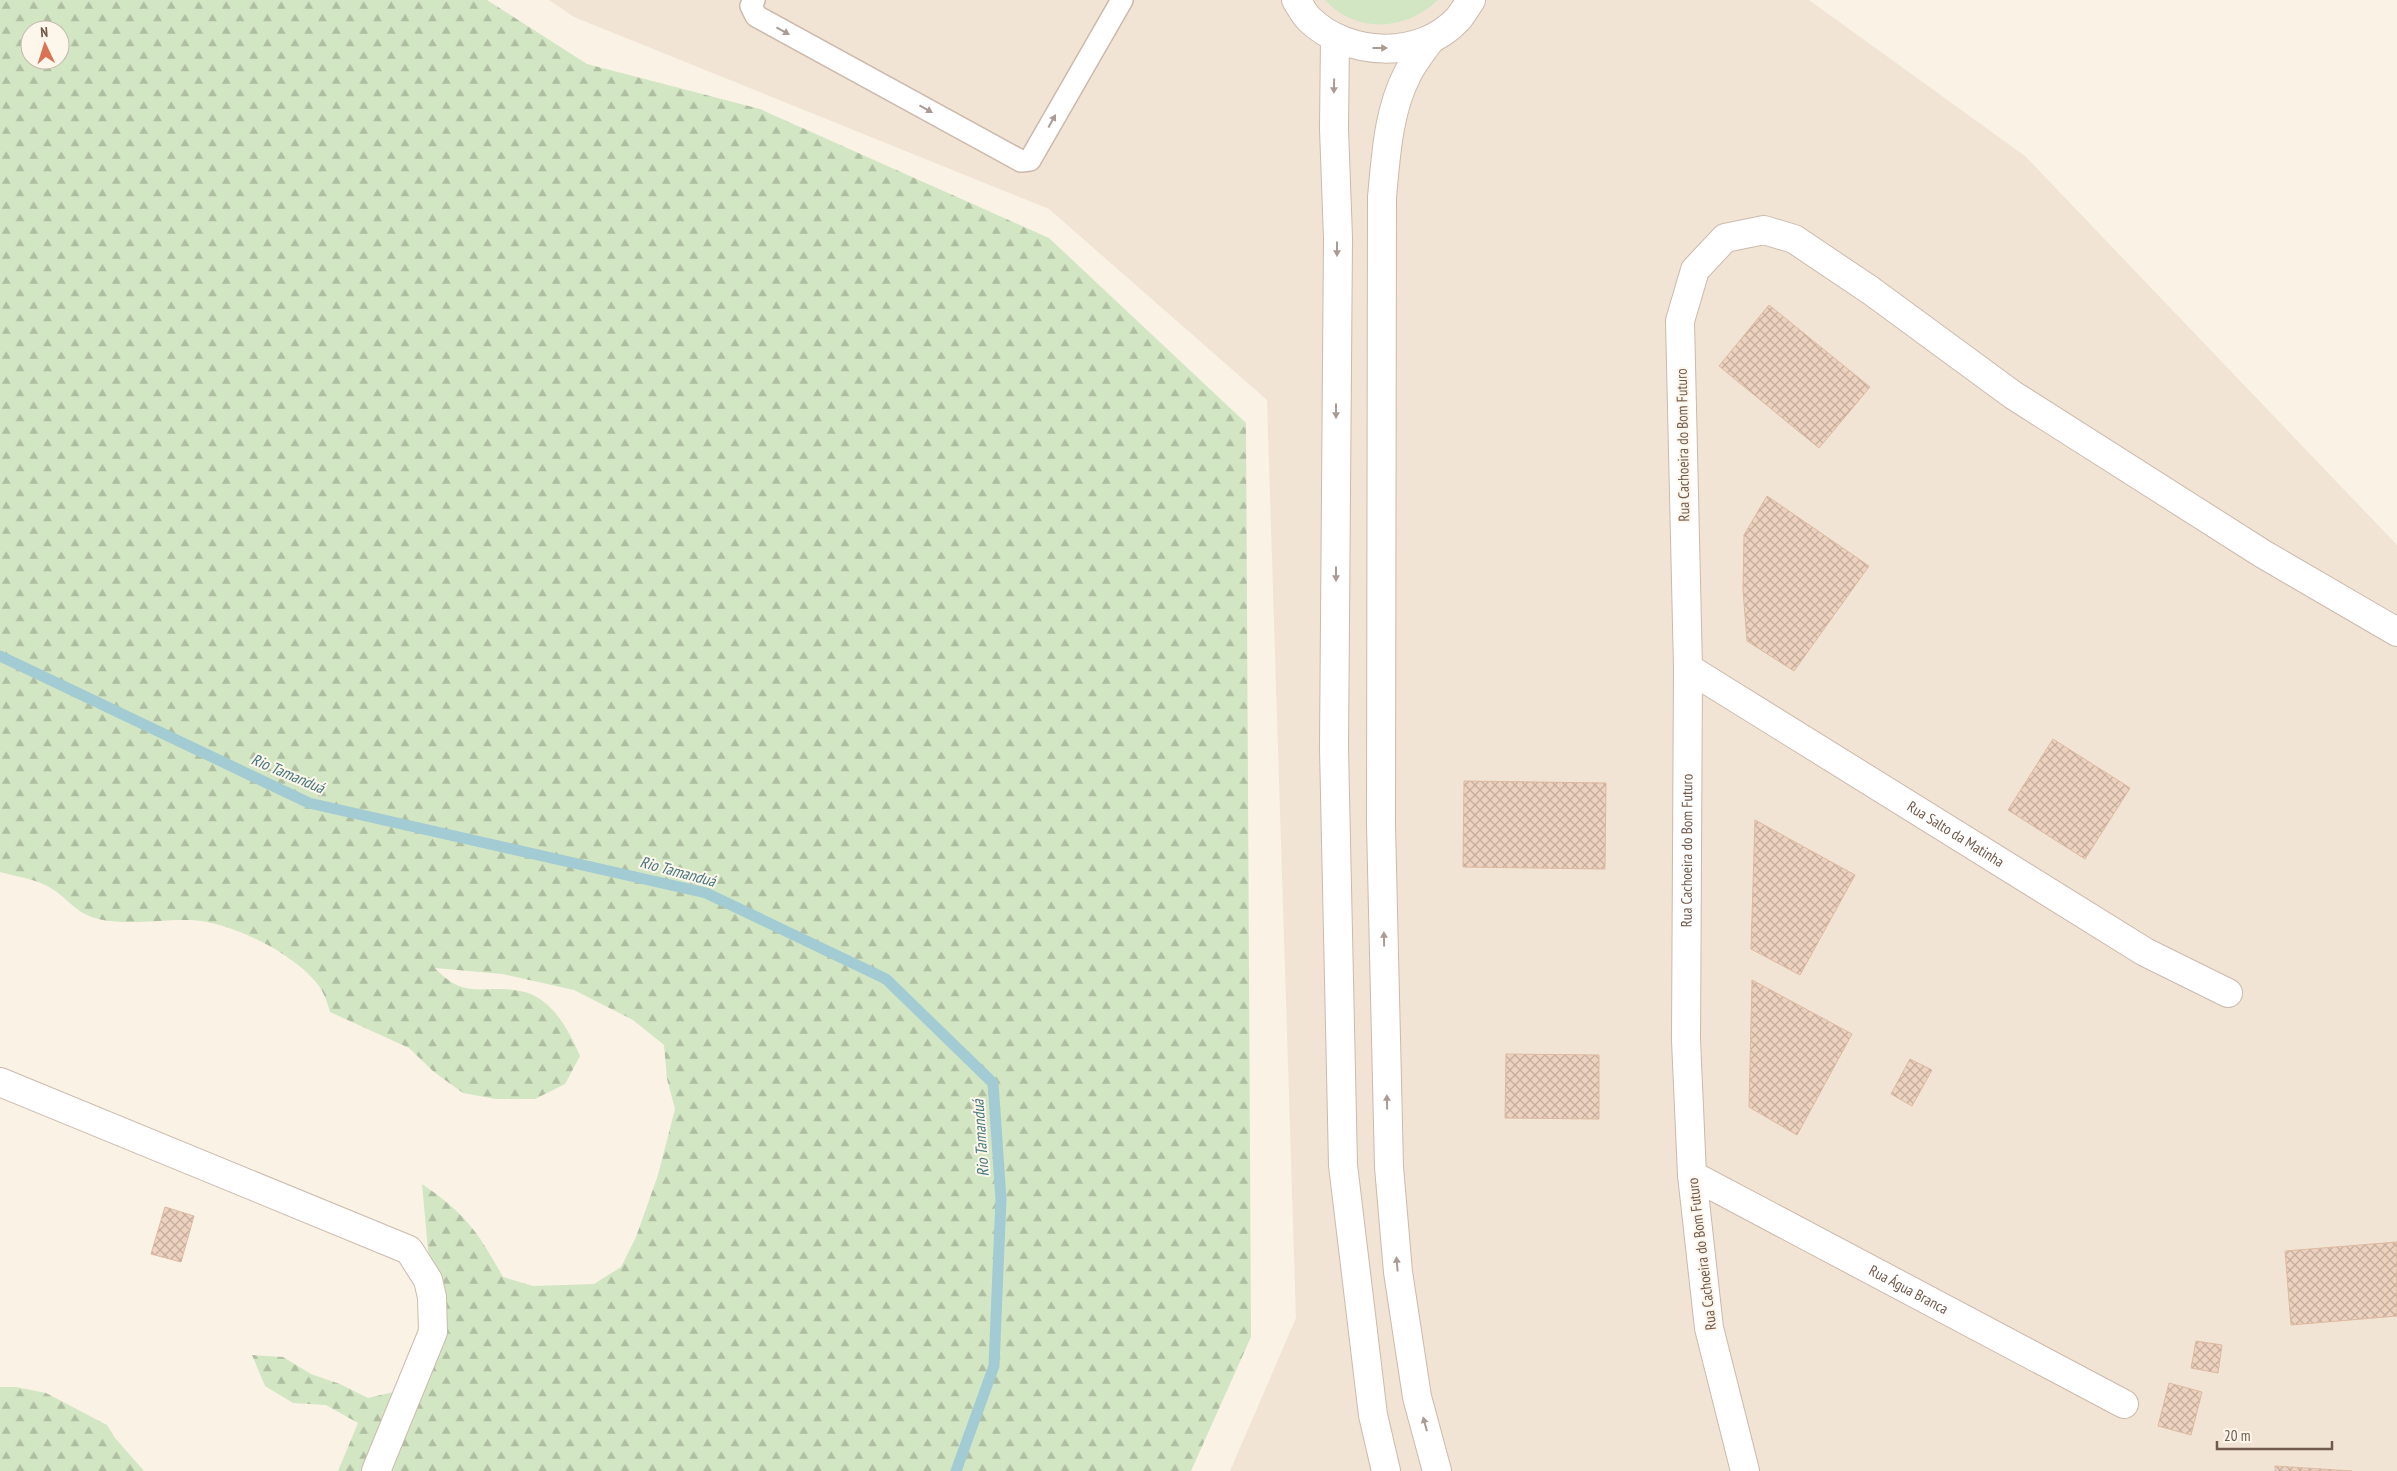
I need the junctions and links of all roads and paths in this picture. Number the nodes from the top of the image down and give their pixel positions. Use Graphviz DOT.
graph roads {
  1 [pos="754,0"];
  2 [pos="1122,0"];
  3 [pos="1296,0"];
  4 [pos="1471,0"];
  5 [pos="1335,38"];
  6 [pos="1430,38"];
  7 [pos="2397,632"];
  8 [pos="1688,668"];
  9 [pos="2228,993"];
  10 [pos="0,1082"];
  11 [pos="1692,1175"];
  12 [pos="2124,1404"];
  13 [pos="376,1471"];
  14 [pos="1386,1471"];
  15 [pos="1438,1471"];
  16 [pos="1745,1471"];
  1 -- 2 [label="lane, one-way"];
  3 -- 5 [label="street"];
  4 -- 6 [label="street"];
  5 -- 6 [label="street, one-way"];
  5 -- 14 [label="street, one-way"];
  15 -- 6 [label="street, one-way"];
  7 -- 8 [label="street, Rua Cachoeira do Bom Futuro"];
  8 -- 9 [label="street, Rua Salto da Matinha"];
  8 -- 11 [label="street, Rua Cachoeira do Bom Futuro"];
  10 -- 13 [label="street"];
  11 -- 12 [label="street, Rua Água Branca"];
  11 -- 16 [label="street, Rua Cachoeira do Bom Futuro"];
}
